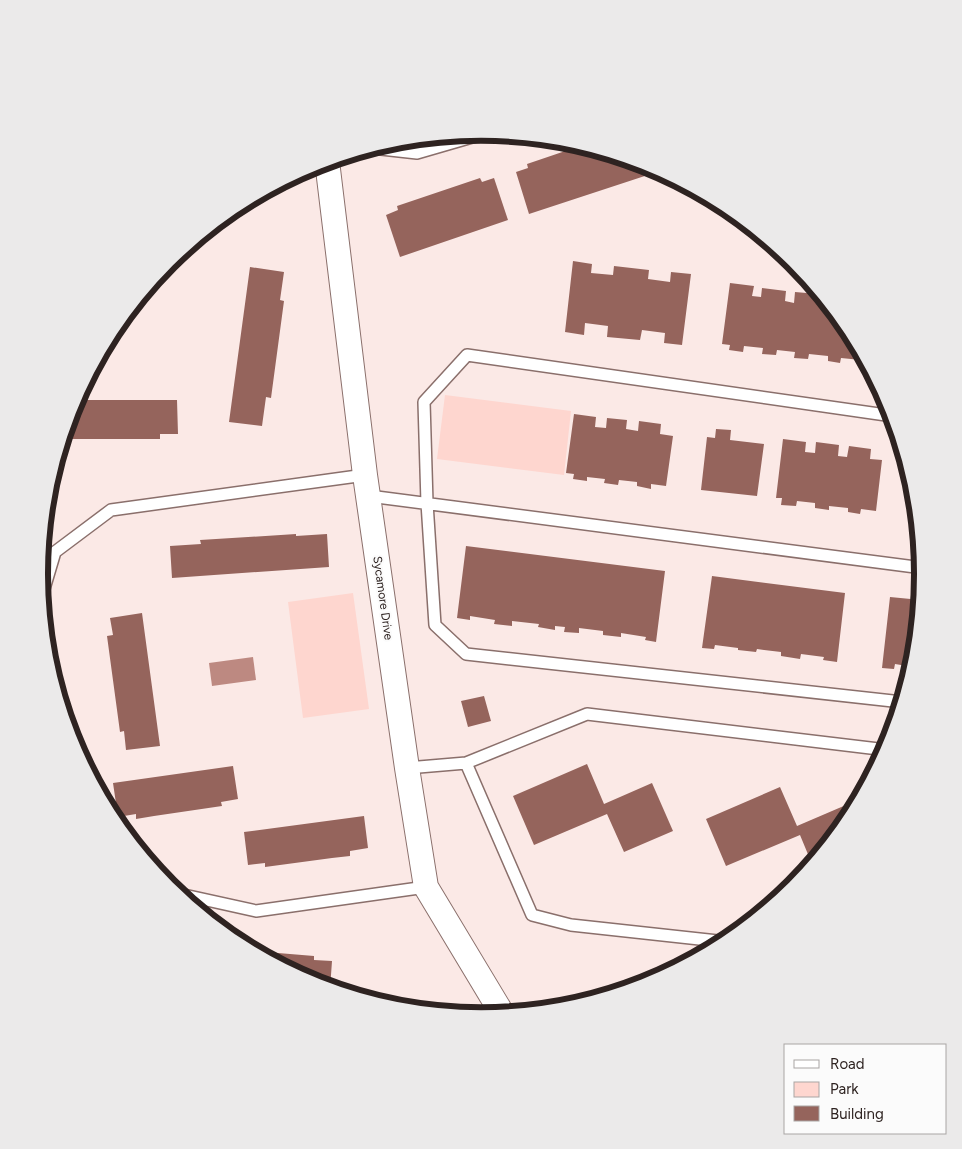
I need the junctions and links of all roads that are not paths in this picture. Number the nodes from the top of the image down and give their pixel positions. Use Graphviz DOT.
graph roads {
  1 [pos="455,142"];
  2 [pos="392,150"];
  3 [pos="328,169"];
  4 [pos="884,415"];
  5 [pos="367,485"];
  6 [pos="426,503"];
  7 [pos="914,567"];
  8 [pos="48,575"];
  9 [pos="895,701"];
  10 [pos="878,749"];
  11 [pos="466,763"];
  12 [pos="407,768"];
  13 [pos="426,887"];
  14 [pos="191,897"];
  15 [pos="713,940"];
  16 [pos="498,1007"];
  1 -- 2 [label="lane"];
  3 -- 5 [label="street, Sycamore Drive"];
  4 -- 6 [label="lane"];
  5 -- 6 [label="lane"];
  5 -- 8 [label="lane"];
  5 -- 12 [label="street, Sycamore Drive"];
  6 -- 7 [label="lane"];
  6 -- 9 [label="lane"];
  10 -- 11 [label="lane"];
  11 -- 12 [label="lane"];
  11 -- 15 [label="lane"];
  12 -- 13 [label="street, Sycamore Drive"];
  13 -- 14 [label="lane"];
  13 -- 16 [label="street, Sycamore Drive"];
}
